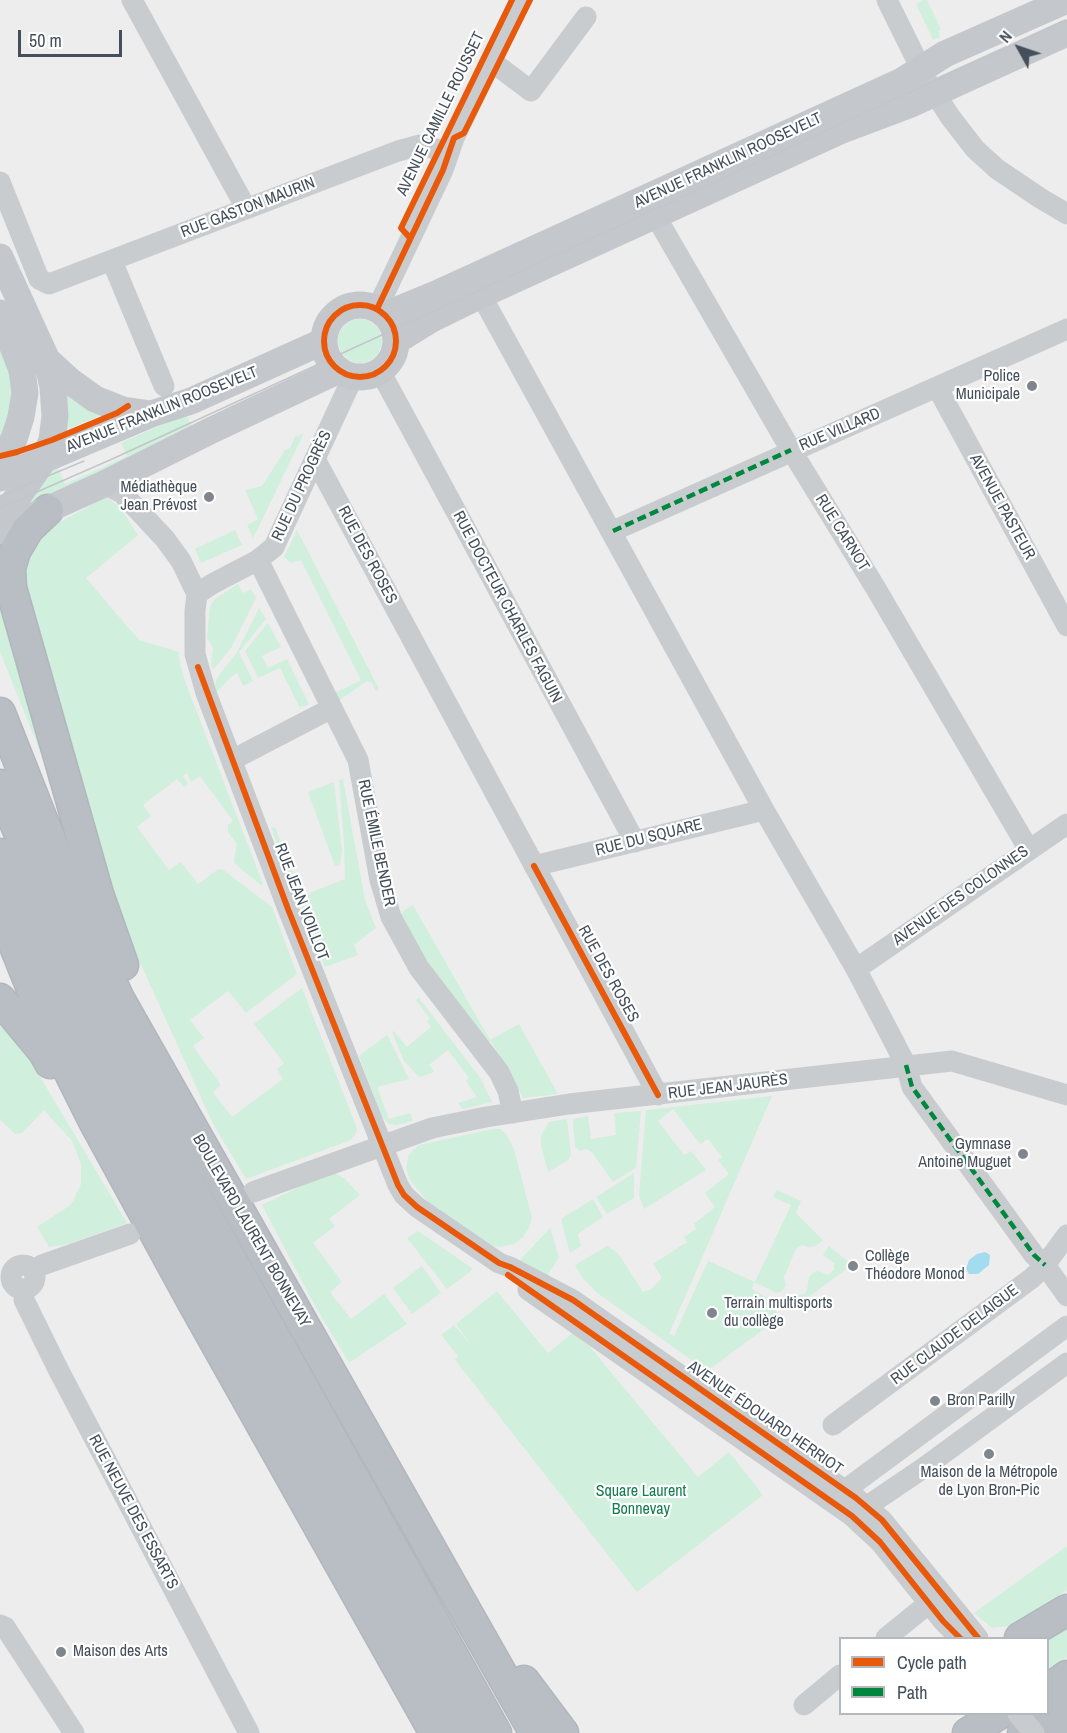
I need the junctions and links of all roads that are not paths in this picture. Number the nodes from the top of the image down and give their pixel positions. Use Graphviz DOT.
graph roads {
  1 [pos="132,0"];
  2 [pos="521,0"];
  3 [pos="887,0"];
  4 [pos="1067,0"];
  5 [pos="586,17"];
  6 [pos="1067,33"];
  7 [pos="491,61"];
  8 [pos="921,68"];
  9 [pos="935,94"];
  10 [pos="448,152"];
  11 [pos="0,182"];
  12 [pos="246,208"];
  13 [pos="1067,214"];
  14 [pos="655,215"];
  15 [pos="0,257"];
  16 [pos="112,261"];
  17 [pos="481,295"];
  18 [pos="381,312"];
  19 [pos="0,313"];
  20 [pos="1067,329"];
  21 [pos="324,341"];
  22 [pos="396,341"];
  23 [pos="47,360"];
  24 [pos="380,371"];
  25 [pos="346,373"];
  26 [pos="312,383"];
  27 [pos="164,386"];
  28 [pos="937,387"];
  29 [pos="339,406"];
  30 [pos="151,414"];
  31 [pos="791,450"];
  32 [pos="45,458"];
  33 [pos="315,459"];
  34 [pos="0,461"];
  35 [pos="0,478"];
  36 [pos="104,484"];
  37 [pos="48,510"];
  38 [pos="0,515"];
  39 [pos="0,531"];
  40 [pos="613,531"];
  41 [pos="258,560"];
  42 [pos="197,594"];
  43 [pos="1067,626"];
  44 [pos="332,708"];
  45 [pos="0,713"];
  46 [pos="232,760"];
  47 [pos="0,785"];
  48 [pos="764,810"];
  49 [pos="1067,824"];
  50 [pos="635,842"];
  51 [pos="1029,850"];
  52 [pos="0,854"];
  53 [pos="534,866"];
  54 [pos="0,909"];
  55 [pos="856,969"];
  56 [pos="0,999"];
  57 [pos="906,1065"];
  58 [pos="658,1095"];
  59 [pos="1067,1095"];
  60 [pos="178,1104"];
  61 [pos="513,1113"];
  62 [pos="382,1145"];
  63 [pos="253,1192"];
  64 [pos="130,1234"];
  65 [pos="1067,1235"];
  66 [pos="499,1263"];
  67 [pos="1045,1265"];
  68 [pos="17,1274"];
  69 [pos="1067,1296"];
  70 [pos="195,1306"];
  71 [pos="1067,1326"];
  72 [pos="1067,1363"];
  73 [pos="833,1425"];
  74 [pos="905,1445"];
  75 [pos="922,1469"];
  76 [pos="845,1490"];
  77 [pos="860,1511"];
  78 [pos="434,1554"];
  79 [pos="935,1598"];
  80 [pos="1067,1610"];
  81 [pos="0,1625"];
  82 [pos="887,1637"];
  83 [pos="959,1637"];
  84 [pos="977,1637"];
  85 [pos="1022,1637"];
  86 [pos="839,1676"];
  87 [pos="1058,1692"];
  88 [pos="804,1705"];
  89 [pos="1049,1708"];
  90 [pos="996,1715"];
  91 [pos="1014,1715"];
  92 [pos="1019,1715"];
  93 [pos="1035,1715"];
  94 [pos="1038,1715"];
  95 [pos="1045,1715"];
  96 [pos="74,1733"];
  97 [pos="249,1733"];
  98 [pos="435,1733"];
  99 [pos="466,1733"];
  100 [pos="496,1733"];
  101 [pos="535,1733"];
  102 [pos="563,1733"];
  103 [pos="968,1733"];
  104 [pos="989,1733"];
  105 [pos="1023,1733"];
  106 [pos="1035,1733"];
  107 [pos="1049,1733"];
  1 -- 12 [label="street"];
  2 -- 7 [label="street, AVENUE CAMILLE ROUSSET"];
  3 -- 8 [label="street"];
  4 -- 8 [label="main road, AVENUE FRANKLIN ROOSEVELT"];
  5 -- 7 [label="street"];
  6 -- 9 [label="main road, AVENUE FRANKLIN ROOSEVELT"];
  7 -- 10 [label="street, AVENUE CAMILLE ROUSSET"];
  8 -- 9 [label="street"];
  8 -- 18 [label="main road, AVENUE FRANKLIN ROOSEVELT"];
  9 -- 13 [label="street"];
  9 -- 14 [label="main road, AVENUE FRANKLIN ROOSEVELT"];
  10 -- 12 [label="street, RUE GASTON MAURIN"];
  10 -- 18 [label="street, AVENUE CAMILLE ROUSSET"];
  11 -- 16 [label="street, RUE GASTON MAURIN"];
  12 -- 16 [label="street, RUE GASTON MAURIN"];
  14 -- 17 [label="main road, AVENUE FRANKLIN ROOSEVELT"];
  14 -- 31 [label="street, RUE CARNOT"];
  15 -- 23 [label="main road"];
  16 -- 27 [label="street"];
  17 -- 22 [label="main road, AVENUE FRANKLIN ROOSEVELT"];
  17 -- 40 [label="street"];
  18 -- 21 [label="main road, AVENUE FRANKLIN ROOSEVELT"];
  18 -- 22 [label="main road"];
  19 -- 34 [label="main road"];
  20 -- 28 [label="street, RUE VILLARD"];
  21 -- 25 [label="main road"];
  21 -- 30 [label="main road, AVENUE FRANKLIN ROOSEVELT"];
  22 -- 24 [label="main road"];
  23 -- 30 [label="main road"];
  23 -- 32 [label="main road"];
  24 -- 25 [label="main road, AVENUE FRANKLIN ROOSEVELT"];
  24 -- 50 [label="street, RUE DOCTEUR CHARLES FAGUIN"];
  25 -- 26 [label="main road, AVENUE FRANKLIN ROOSEVELT"];
  25 -- 29 [label="street, RUE DU PROGRÈS"];
  26 -- 29 [label="street"];
  26 -- 36 [label="main road, AVENUE FRANKLIN ROOSEVELT"];
  28 -- 31 [label="street, RUE VILLARD"];
  28 -- 43 [label="street, AVENUE PASTEUR"];
  29 -- 33 [label="street, RUE DU PROGRÈS"];
  30 -- 32 [label="main road, AVENUE FRANKLIN ROOSEVELT"];
  31 -- 40 [label="street, RUE VILLARD"];
  31 -- 51 [label="street, RUE CARNOT"];
  32 -- 35 [label="main road, AVENUE FRANKLIN ROOSEVELT"];
  32 -- 38 [label="main road"];
  33 -- 41 [label="street, RUE DU PROGRÈS"];
  33 -- 53 [label="street, RUE DES ROSES"];
  36 -- 37 [label="main road, AVENUE FRANKLIN ROOSEVELT"];
  36 -- 42 [label="street, RUE JEAN VOILLOT"];
  37 -- 39 [label="main road, AVENUE FRANKLIN ROOSEVELT"];
  37 -- 60 [label="highway"];
  40 -- 48 [label="street"];
  41 -- 42 [label="street, RUE DU PROGRÈS"];
  41 -- 44 [label="street, RUE ÉMILE BENDER"];
  42 -- 46 [label="street, RUE JEAN VOILLOT"];
  44 -- 46 [label="street"];
  44 -- 61 [label="street, RUE ÉMILE BENDER"];
  45 -- 60 [label="highway, BOULEVARD LAURENT BONNEVAY"];
  46 -- 62 [label="street, RUE JEAN VOILLOT"];
  47 -- 100 [label="highway"];
  48 -- 50 [label="street, RUE DU SQUARE"];
  48 -- 55 [label="street"];
  49 -- 51 [label="street, AVENUE DES COLONNES"];
  50 -- 53 [label="street, RUE DU SQUARE"];
  51 -- 55 [label="street, AVENUE DES COLONNES"];
  52 -- 99 [label="highway"];
  53 -- 58 [label="street, RUE DES ROSES"];
  54 -- 70 [label="highway"];
  55 -- 57 [label="street"];
  56 -- 70 [label="highway"];
  57 -- 58 [label="street, RUE JEAN JAURÈS"];
  57 -- 59 [label="street, RUE JEAN JAURÈS"];
  57 -- 67 [label="street"];
  58 -- 61 [label="street, RUE JEAN JAURÈS"];
  60 -- 78 [label="highway, BOULEVARD LAURENT BONNEVAY"];
  61 -- 62 [label="street, RUE JEAN JAURÈS"];
  62 -- 63 [label="street, RUE JEAN JAURÈS"];
  62 -- 66 [label="street, AVENUE ÉDOUARD HERRIOT"];
  64 -- 68 [label="street"];
  65 -- 67 [label="street, RUE CLAUDE DELAIGUE"];
  66 -- 76 [label="street, AVENUE ÉDOUARD HERRIOT"];
  66 -- 77 [label="street, AVENUE ÉDOUARD HERRIOT"];
  67 -- 69 [label="street"];
  67 -- 73 [label="street, RUE CLAUDE DELAIGUE"];
  68 -- 97 [label="street, RUE NEUVE DES ESSARTS"];
  70 -- 98 [label="highway"];
  71 -- 74 [label="street"];
  72 -- 75 [label="street"];
  74 -- 75 [label="street"];
  74 -- 76 [label="street"];
  75 -- 77 [label="street"];
  76 -- 77 [label="street, AVENUE ÉDOUARD HERRIOT"];
  77 -- 79 [label="street, AVENUE ÉDOUARD HERRIOT"];
  78 -- 101 [label="highway, BOULEVARD LAURENT BONNEVAY"];
  78 -- 102 [label="highway"];
  79 -- 82 [label="street"];
  79 -- 83 [label="street, AVENUE ÉDOUARD HERRIOT"];
  79 -- 84 [label="street, AVENUE ÉDOUARD HERRIOT"];
  80 -- 85 [label="highway"];
  81 -- 96 [label="street"];
  86 -- 88 [label="street"];
  87 -- 89 [label="highway"];
  90 -- 103 [label="highway"];
  91 -- 104 [label="highway"];
  92 -- 106 [label="street, bridge"];
  93 -- 107 [label="street"];
  94 -- 105 [label="highway"];
  95 -- 106 [label="highway"];
}
